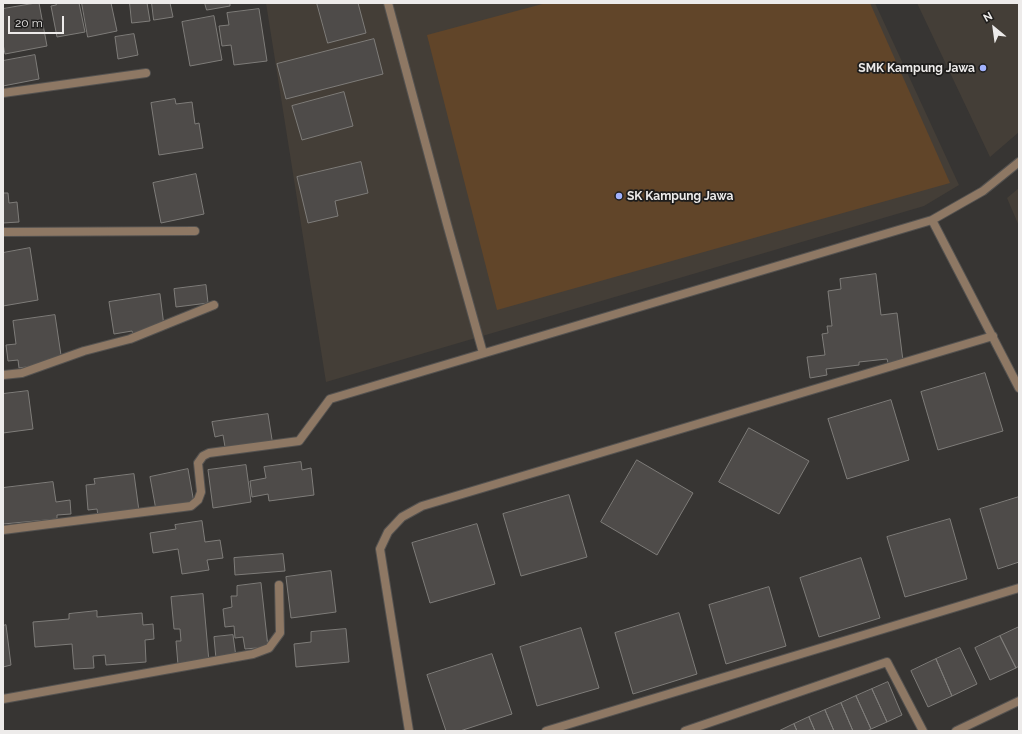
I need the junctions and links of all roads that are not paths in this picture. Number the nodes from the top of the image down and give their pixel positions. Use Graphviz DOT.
graph roads {
  1 [pos="388,3"];
  2 [pos="146,73"];
  3 [pos="3,93"];
  4 [pos="1019,162"];
  5 [pos="932,220"];
  6 [pos="195,231"];
  7 [pos="3,232"];
  8 [pos="214,305"];
  9 [pos="993,336"];
  10 [pos="483,353"];
  11 [pos="3,375"];
  12 [pos="1019,388"];
  13 [pos="3,530"];
  14 [pos="279,585"];
  15 [pos="1019,588"];
  16 [pos="3,700"];
  17 [pos="1019,701"];
  18 [pos="409,731"];
  19 [pos="546,731"];
  20 [pos="685,731"];
  21 [pos="923,731"];
  22 [pos="956,731"];
  1 -- 10 [label="street"];
  2 -- 3 [label="street"];
  4 -- 5 [label="street"];
  5 -- 9 [label="street"];
  5 -- 10 [label="street"];
  6 -- 7 [label="street"];
  8 -- 11 [label="street"];
  9 -- 12 [label="street"];
  9 -- 18 [label="street"];
  10 -- 13 [label="street"];
  14 -- 16 [label="street"];
  15 -- 19 [label="street"];
  17 -- 22 [label="street"];
  20 -- 21 [label="street"];
}
